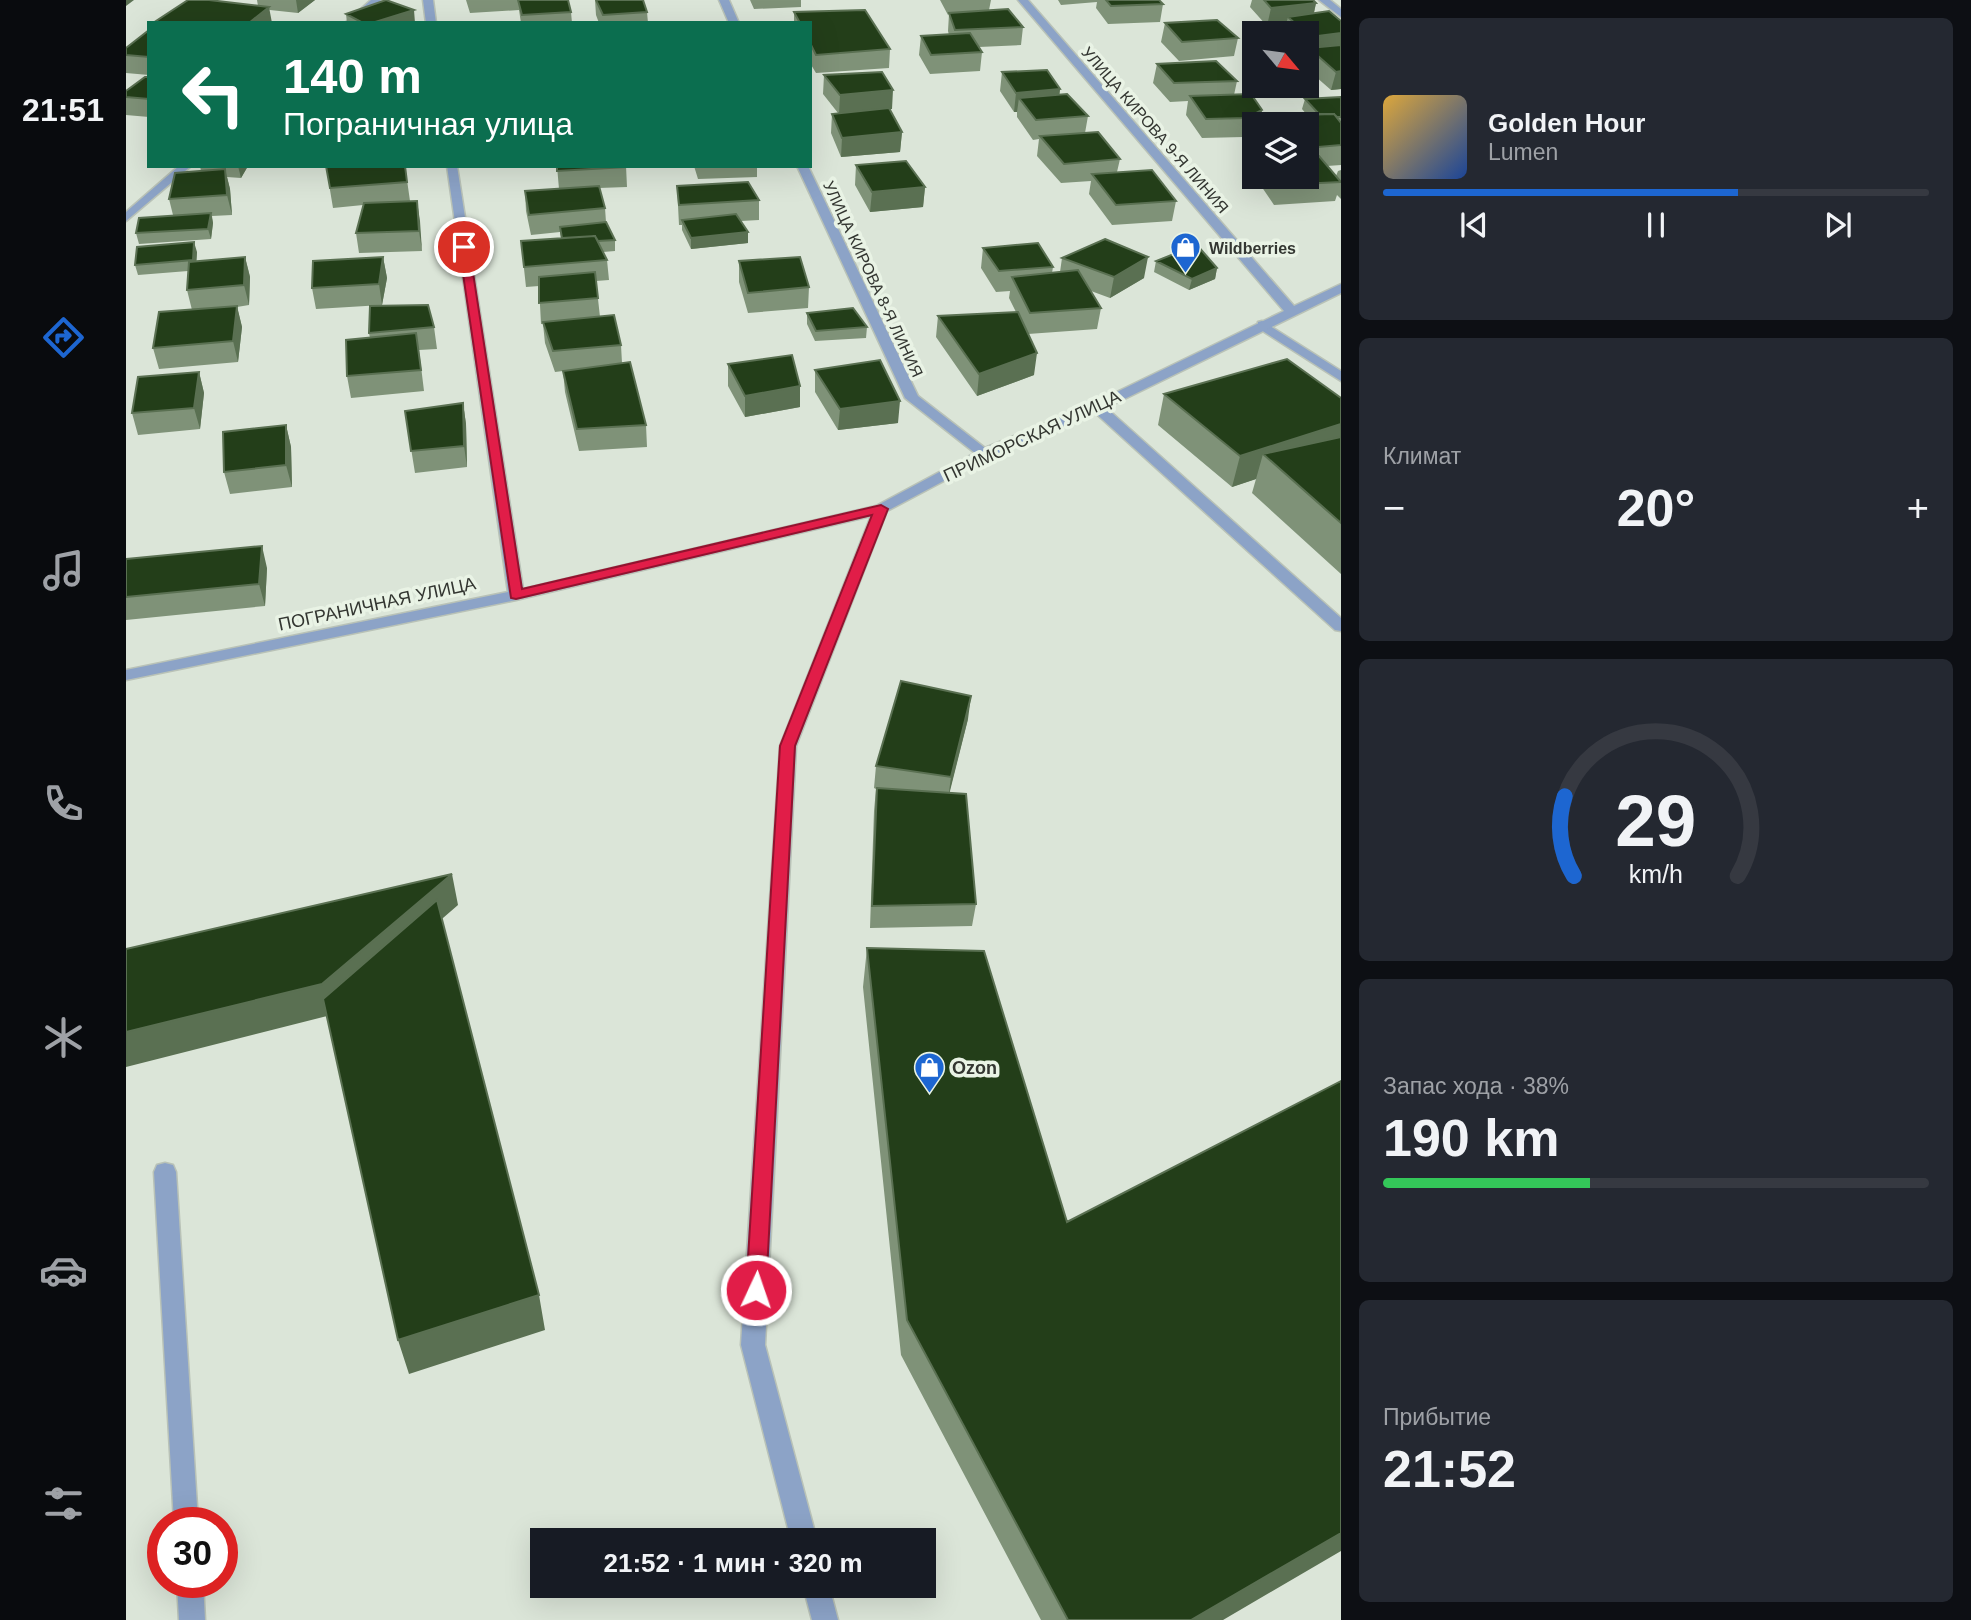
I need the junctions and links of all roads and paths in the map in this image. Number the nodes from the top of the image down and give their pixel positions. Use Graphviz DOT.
graph roads {
  1 [pos="376,0"];
  2 [pos="428,0"];
  3 [pos="724,0"];
  4 [pos="1023,0"];
  5 [pos="1324,0"];
  6 [pos="1341,14"];
  7 [pos="352,21"];
  8 [pos="431,21"];
  9 [pos="733,21"];
  10 [pos="184,168"];
  11 [pos="452,168"];
  12 [pos="803,168"];
  13 [pos="126,218"];
  14 [pos="1341,288"];
  15 [pos="1292,312"];
  16 [pos="1262,325"];
  17 [pos="1341,377"];
  18 [pos="1097,407"];
  19 [pos="984,454"];
  20 [pos="881,509"];
  21 [pos="516,595"];
  22 [pos="1341,626"];
  23 [pos="126,675"];
  24 [pos="165,1172"];
  25 [pos="185,1507"];
  26 [pos="801,1528"];
  27 [pos="191,1598"];
  28 [pos="819,1598"];
  29 [pos="192,1620"];
  30 [pos="825,1620"];
  1 -- 7 [label="street"];
  2 -- 8 [label="street"];
  3 -- 9 [label="street"];
  4 -- 15 [label="street, УЛИЦА КИРОВА 9-Я ЛИНИЯ"];
  5 -- 6 [label="street"];
  10 -- 13 [label="street"];
  11 -- 21 [label="street"];
  12 -- 19 [label="street, УЛИЦА КИРОВА 8-Я ЛИНИЯ"];
  14 -- 15 [label="street, ПРИМОРСКАЯ УЛИЦА"];
  15 -- 16 [label="street, ПРИМОРСКАЯ УЛИЦА"];
  16 -- 17 [label="street"];
  16 -- 18 [label="street, ПРИМОРСКАЯ УЛИЦА"];
  18 -- 19 [label="street, ПРИМОРСКАЯ УЛИЦА"];
  18 -- 22 [label="street"];
  19 -- 20 [label="street, ПРИМОРСКАЯ УЛИЦА"];
  20 -- 21 [label="street, ПОГРАНИЧНАЯ УЛИЦА"];
  20 -- 26 [label="street"];
  21 -- 23 [label="street, ПОГРАНИЧНАЯ УЛИЦА"];
  24 -- 25 [label="street"];
  27 -- 29 [label="street"];
  28 -- 30 [label="street"];
}
